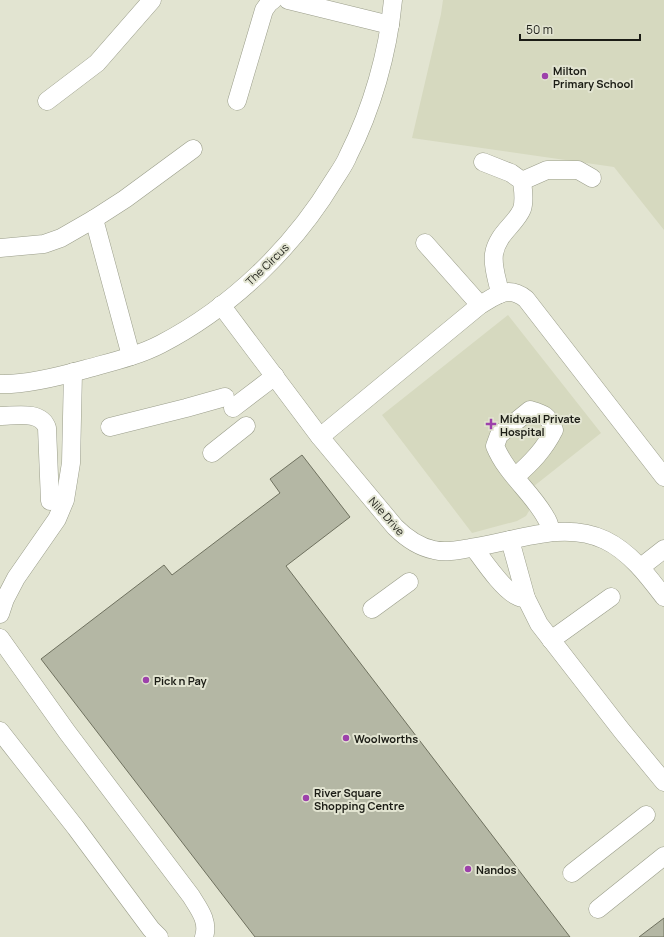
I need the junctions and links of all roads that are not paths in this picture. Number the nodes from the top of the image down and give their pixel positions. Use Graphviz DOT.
graph roads {
  1 [pos="152,0"];
  2 [pos="273,0"];
  3 [pos="288,0"];
  4 [pos="393,0"];
  5 [pos="390,25"];
  6 [pos="47,101"];
  7 [pos="237,101"];
  8 [pos="193,149"];
  9 [pos="483,162"];
  10 [pos="592,178"];
  11 [pos="522,181"];
  12 [pos="94,219"];
  13 [pos="425,243"];
  14 [pos="0,248"];
  15 [pos="500,294"];
  16 [pos="221,305"];
  17 [pos="480,305"];
  18 [pos="131,356"];
  19 [pos="73,372"];
  20 [pos="275,376"];
  21 [pos="0,384"];
  22 [pos="0,416"];
  23 [pos="246,426"];
  24 [pos="110,428"];
  25 [pos="320,437"];
  26 [pos="212,453"];
  27 [pos="515,477"];
  28 [pos="664,477"];
  29 [pos="50,501"];
  30 [pos="551,532"];
  31 [pos="510,540"];
  32 [pos="474,548"];
  33 [pos="664,549"];
  34 [pos="641,567"];
  35 [pos="409,582"];
  36 [pos="611,597"];
  37 [pos="664,597"];
  38 [pos="526,598"];
  39 [pos="372,609"];
  40 [pos="0,614"];
  41 [pos="0,638"];
  42 [pos="551,640"];
  43 [pos="0,731"];
  44 [pos="664,782"];
  45 [pos="646,815"];
  46 [pos="664,856"];
  47 [pos="572,873"];
  48 [pos="598,909"];
  49 [pos="159,937"];
  50 [pos="204,937"];
  1 -- 6 [label="street"];
  2 -- 7 [label="street"];
  3 -- 5 [label="street"];
  4 -- 5 [label="street, The Circus"];
  5 -- 16 [label="street, The Circus"];
  8 -- 12 [label="street"];
  9 -- 11 [label="street"];
  10 -- 11 [label="street"];
  11 -- 15 [label="street"];
  12 -- 14 [label="street"];
  12 -- 18 [label="street"];
  13 -- 17 [label="street"];
  15 -- 17 [label="street"];
  15 -- 28 [label="street"];
  16 -- 18 [label="street, The Circus"];
  16 -- 20 [label="street, Nile Drive"];
  17 -- 25 [label="street"];
  18 -- 19 [label="street, The Circus"];
  19 -- 21 [label="street, The Circus"];
  19 -- 40 [label="street"];
  20 -- 24 [label="street"];
  20 -- 25 [label="street, Nile Drive"];
  22 -- 29 [label="street"];
  23 -- 26 [label="street"];
  25 -- 32 [label="street, Nile Drive"];
  27 -- 30 [label="street"];
  30 -- 31 [label="street, Nile Drive"];
  30 -- 34 [label="street, Nile Drive"];
  31 -- 32 [label="street, Nile Drive"];
  31 -- 38 [label="street"];
  32 -- 38 [label="street"];
  33 -- 34 [label="street"];
  34 -- 37 [label="street, Nile Drive"];
  35 -- 39 [label="street"];
  36 -- 42 [label="street"];
  38 -- 42 [label="street"];
  41 -- 50 [label="street"];
  42 -- 44 [label="street"];
  43 -- 49 [label="street"];
  45 -- 47 [label="street"];
  46 -- 48 [label="street"];
}
